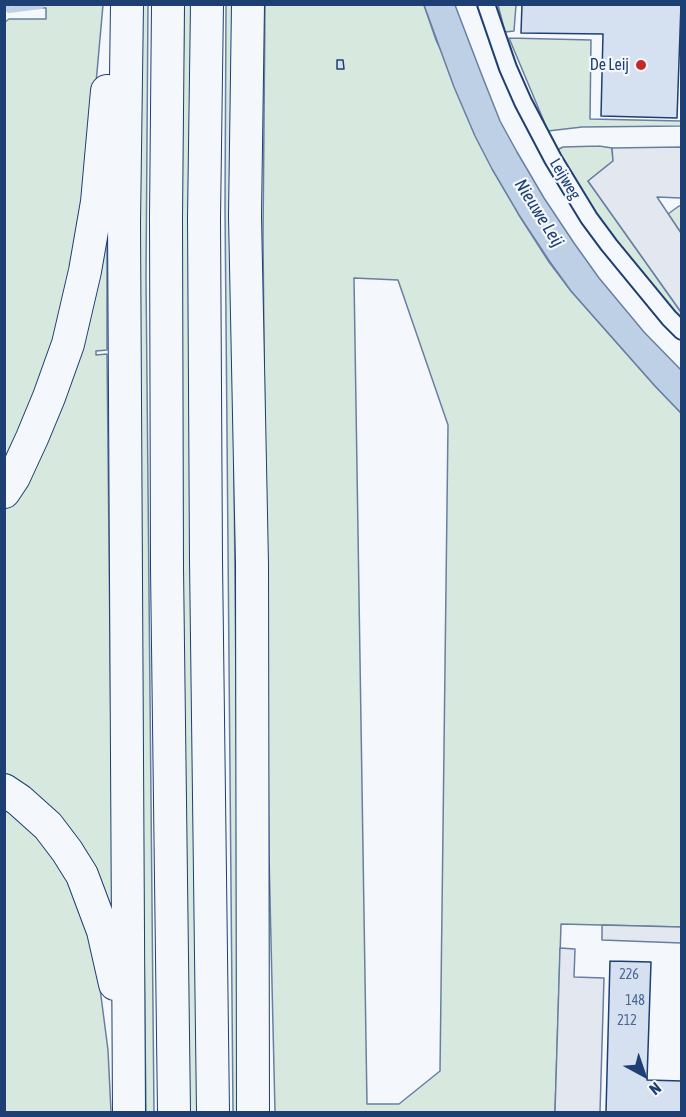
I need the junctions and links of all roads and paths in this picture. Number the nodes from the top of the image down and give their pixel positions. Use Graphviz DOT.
graph roads {
  1 [pos="125,4"];
  2 [pos="168,4"];
  3 [pos="207,4"];
  4 [pos="248,4"];
  5 [pos="486,4"];
  6 [pos="681,331"];
  7 [pos="4,492"];
  8 [pos="4,790"];
  9 [pos="128,1044"];
  10 [pos="129,1113"];
  11 [pos="174,1113"];
  12 [pos="213,1113"];
  13 [pos="253,1113"];
  1 -- 7 [label="highway"];
  1 -- 9 [label="highway"];
  2 -- 11 [label="highway"];
  3 -- 12 [label="highway"];
  4 -- 13 [label="highway"];
  5 -- 6 [label="street, Leijweg"];
  8 -- 9 [label="highway"];
  9 -- 10 [label="highway"];
}
